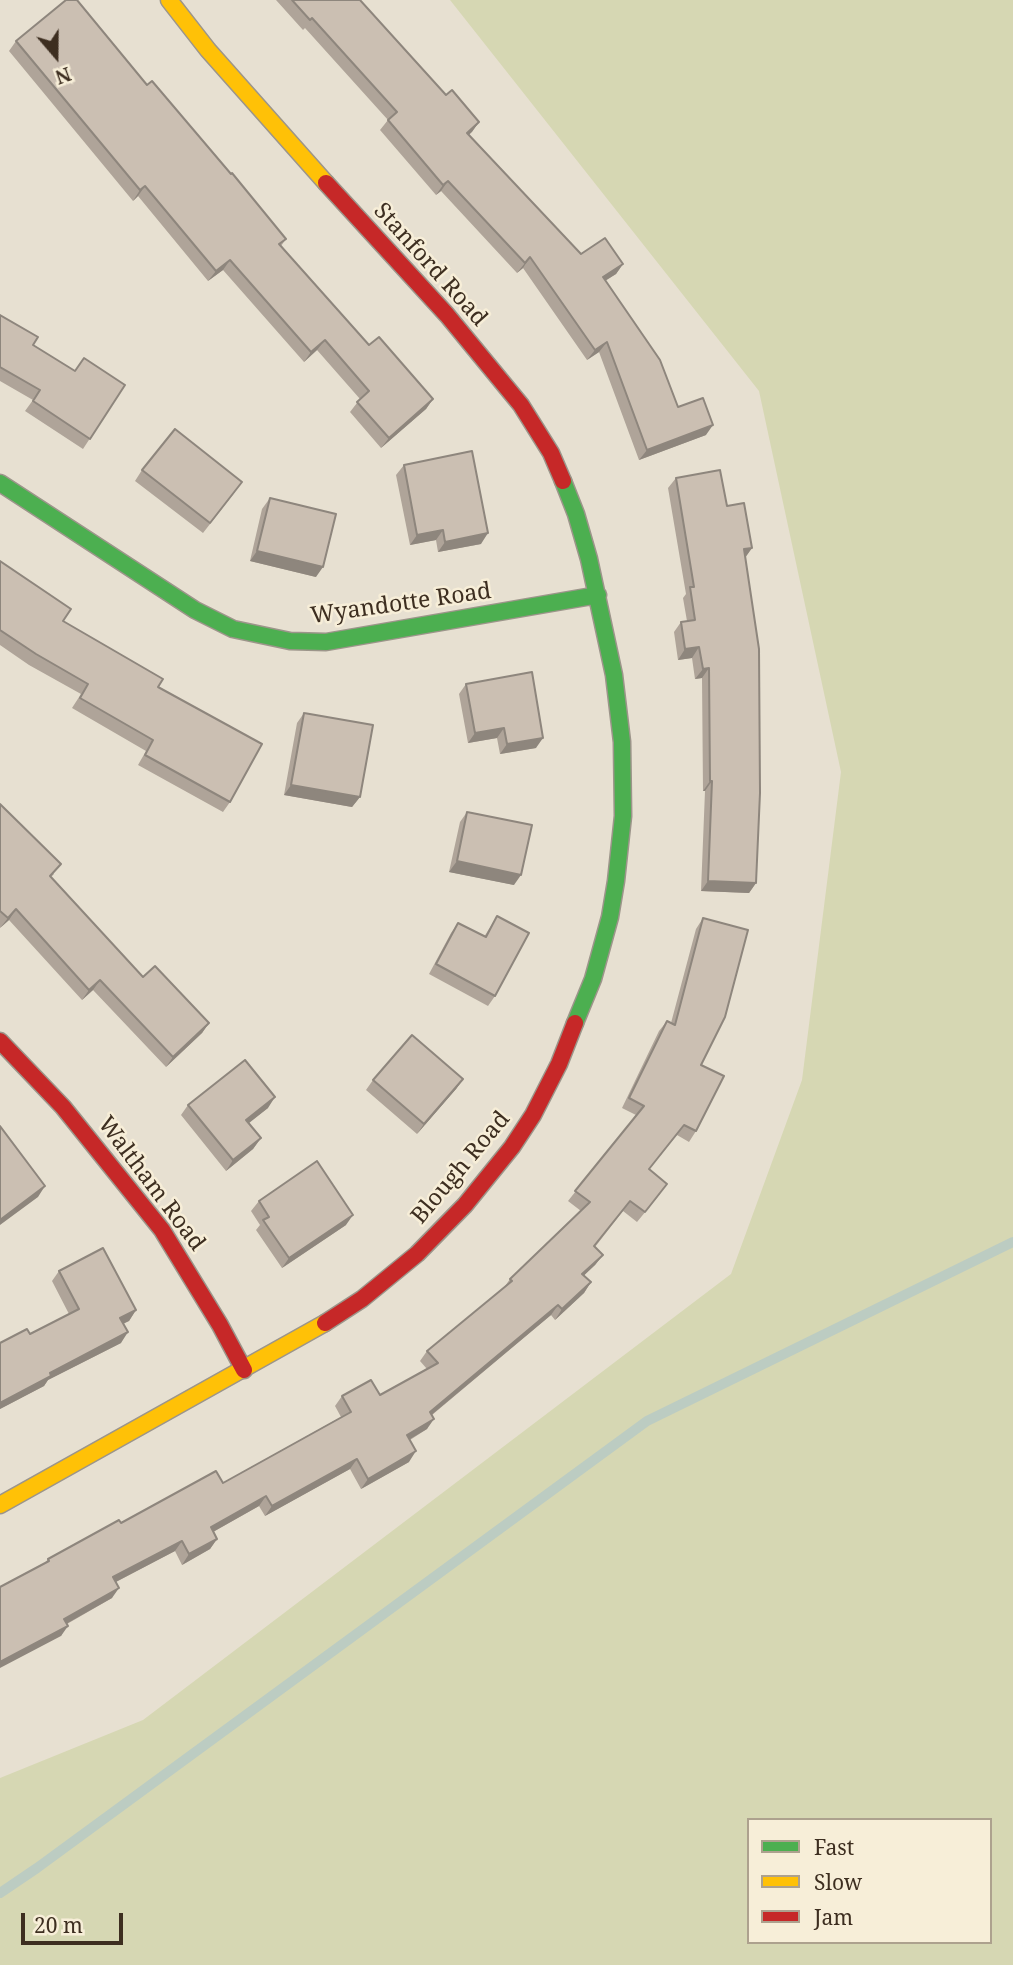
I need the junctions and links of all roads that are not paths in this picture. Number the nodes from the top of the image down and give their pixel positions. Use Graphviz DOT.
graph roads {
  1 [pos="169,0"];
  2 [pos="0,483"];
  3 [pos="598,595"];
  4 [pos="0,1041"];
  5 [pos="244,1370"];
  6 [pos="0,1505"];
  1 -- 3 [label="street, Stanford Road"];
  2 -- 3 [label="street, Wyandotte Road"];
  3 -- 5 [label="street, Blough Road"];
  4 -- 5 [label="street, Waltham Road"];
  5 -- 6 [label="street, Blough Road"];
}
